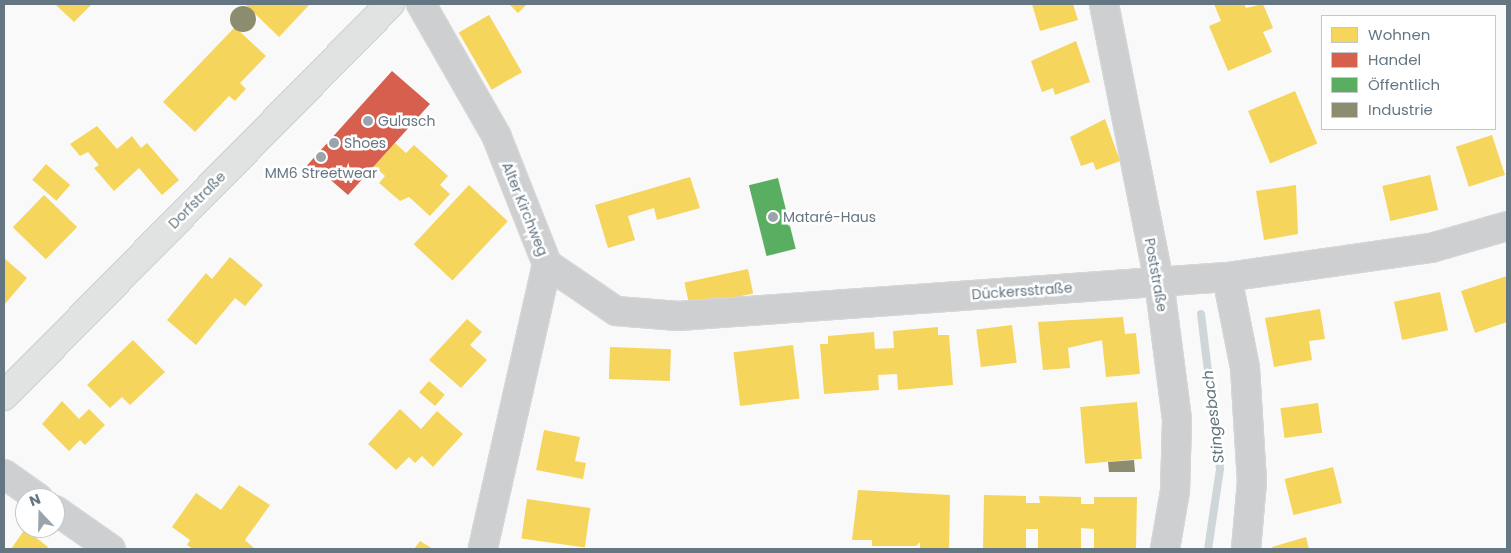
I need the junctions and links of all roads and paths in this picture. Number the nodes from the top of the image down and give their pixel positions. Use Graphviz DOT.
graph roads {
  1 [pos="390,4"];
  2 [pos="420,4"];
  3 [pos="1104,4"];
  4 [pos="1507,226"];
  5 [pos="547,264"];
  6 [pos="1227,276"];
  7 [pos="1159,281"];
  8 [pos="4,396"];
  9 [pos="4,474"];
  10 [pos="24,488"];
  11 [pos="65,517"];
  12 [pos="111,549"];
  13 [pos="483,549"];
  14 [pos="1165,549"];
  15 [pos="1246,549"];
  1 -- 8 [label="main road, Dorfstraße"];
  2 -- 5 [label="street, Alter Kirchweg"];
  3 -- 7 [label="street, Poststraße"];
  4 -- 6 [label="street, Dückersstraße"];
  5 -- 7 [label="street, Dückersstraße"];
  5 -- 13 [label="street, Alter Kirchweg"];
  6 -- 7 [label="street, Dückersstraße"];
  6 -- 15 [label="street"];
  7 -- 14 [label="street, Poststraße"];
  9 -- 10 [label="street"];
  11 -- 12 [label="street"];
}
